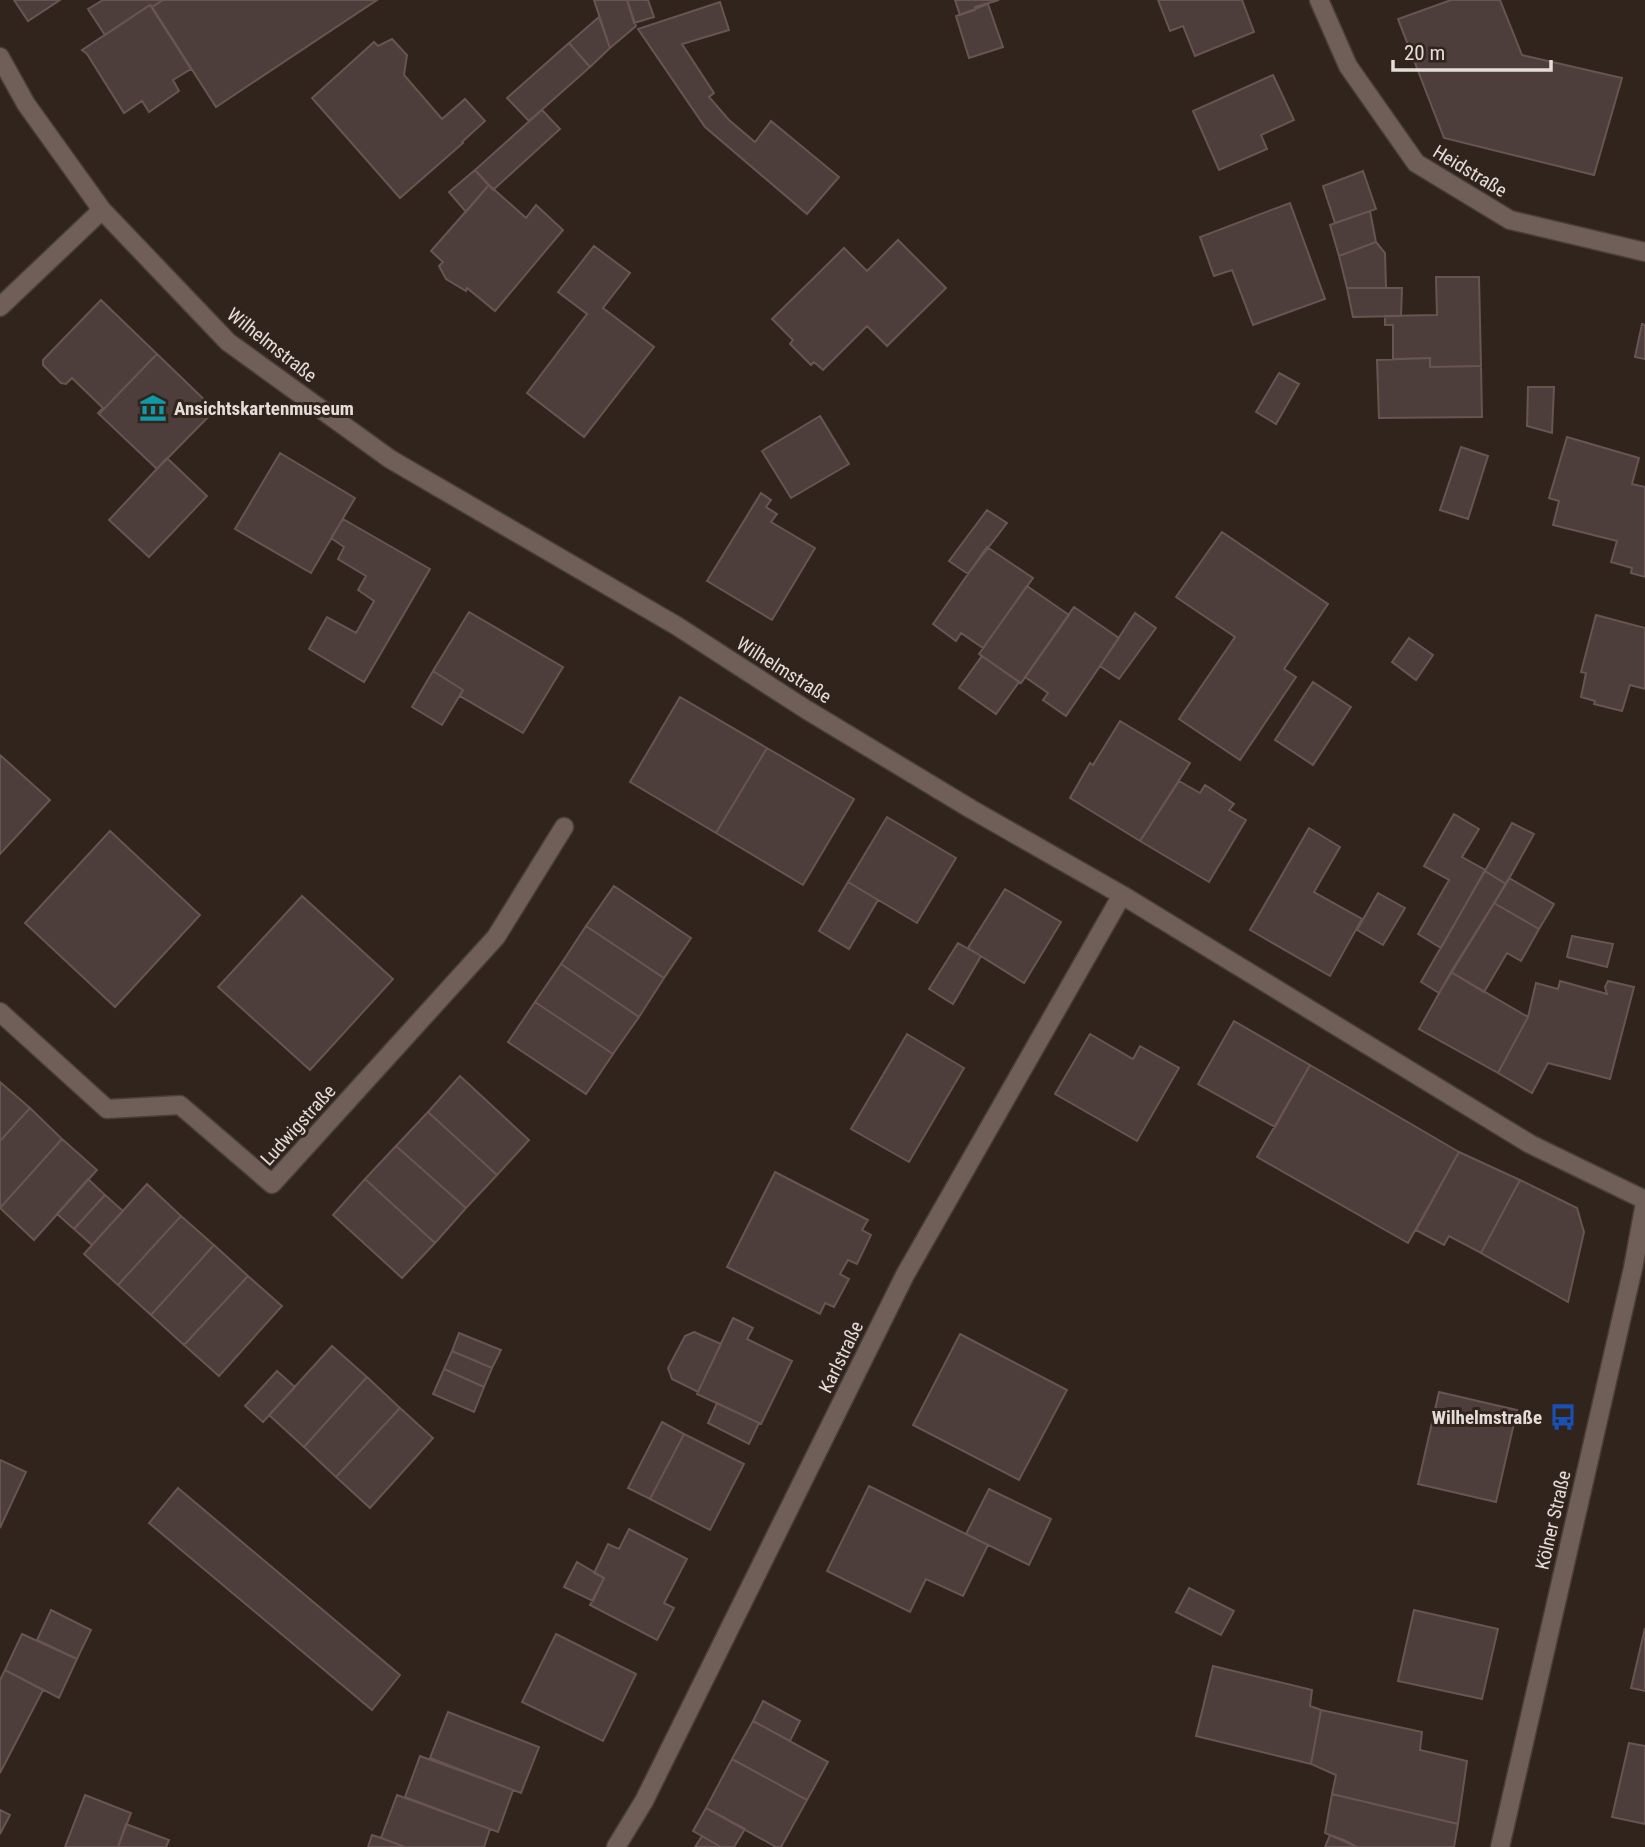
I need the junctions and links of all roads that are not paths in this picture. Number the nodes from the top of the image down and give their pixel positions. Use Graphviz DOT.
graph roads {
  1 [pos="1319,0"];
  2 [pos="0,57"];
  3 [pos="102,210"];
  4 [pos="1645,252"];
  5 [pos="0,307"];
  6 [pos="564,827"];
  7 [pos="1122,895"];
  8 [pos="0,1012"];
  9 [pos="1645,1201"];
  10 [pos="616,1847"];
  11 [pos="1500,1847"];
  1 -- 4 [label="street, Heidstraße"];
  2 -- 3 [label="street, Wilhelmstraße"];
  3 -- 5 [label="street"];
  3 -- 7 [label="street, Wilhelmstraße"];
  6 -- 8 [label="street, Ludwigstraße"];
  7 -- 9 [label="street, Wilhelmstraße"];
  7 -- 10 [label="street, Karlstraße"];
  9 -- 11 [label="street, Kölner Straße"];
}
